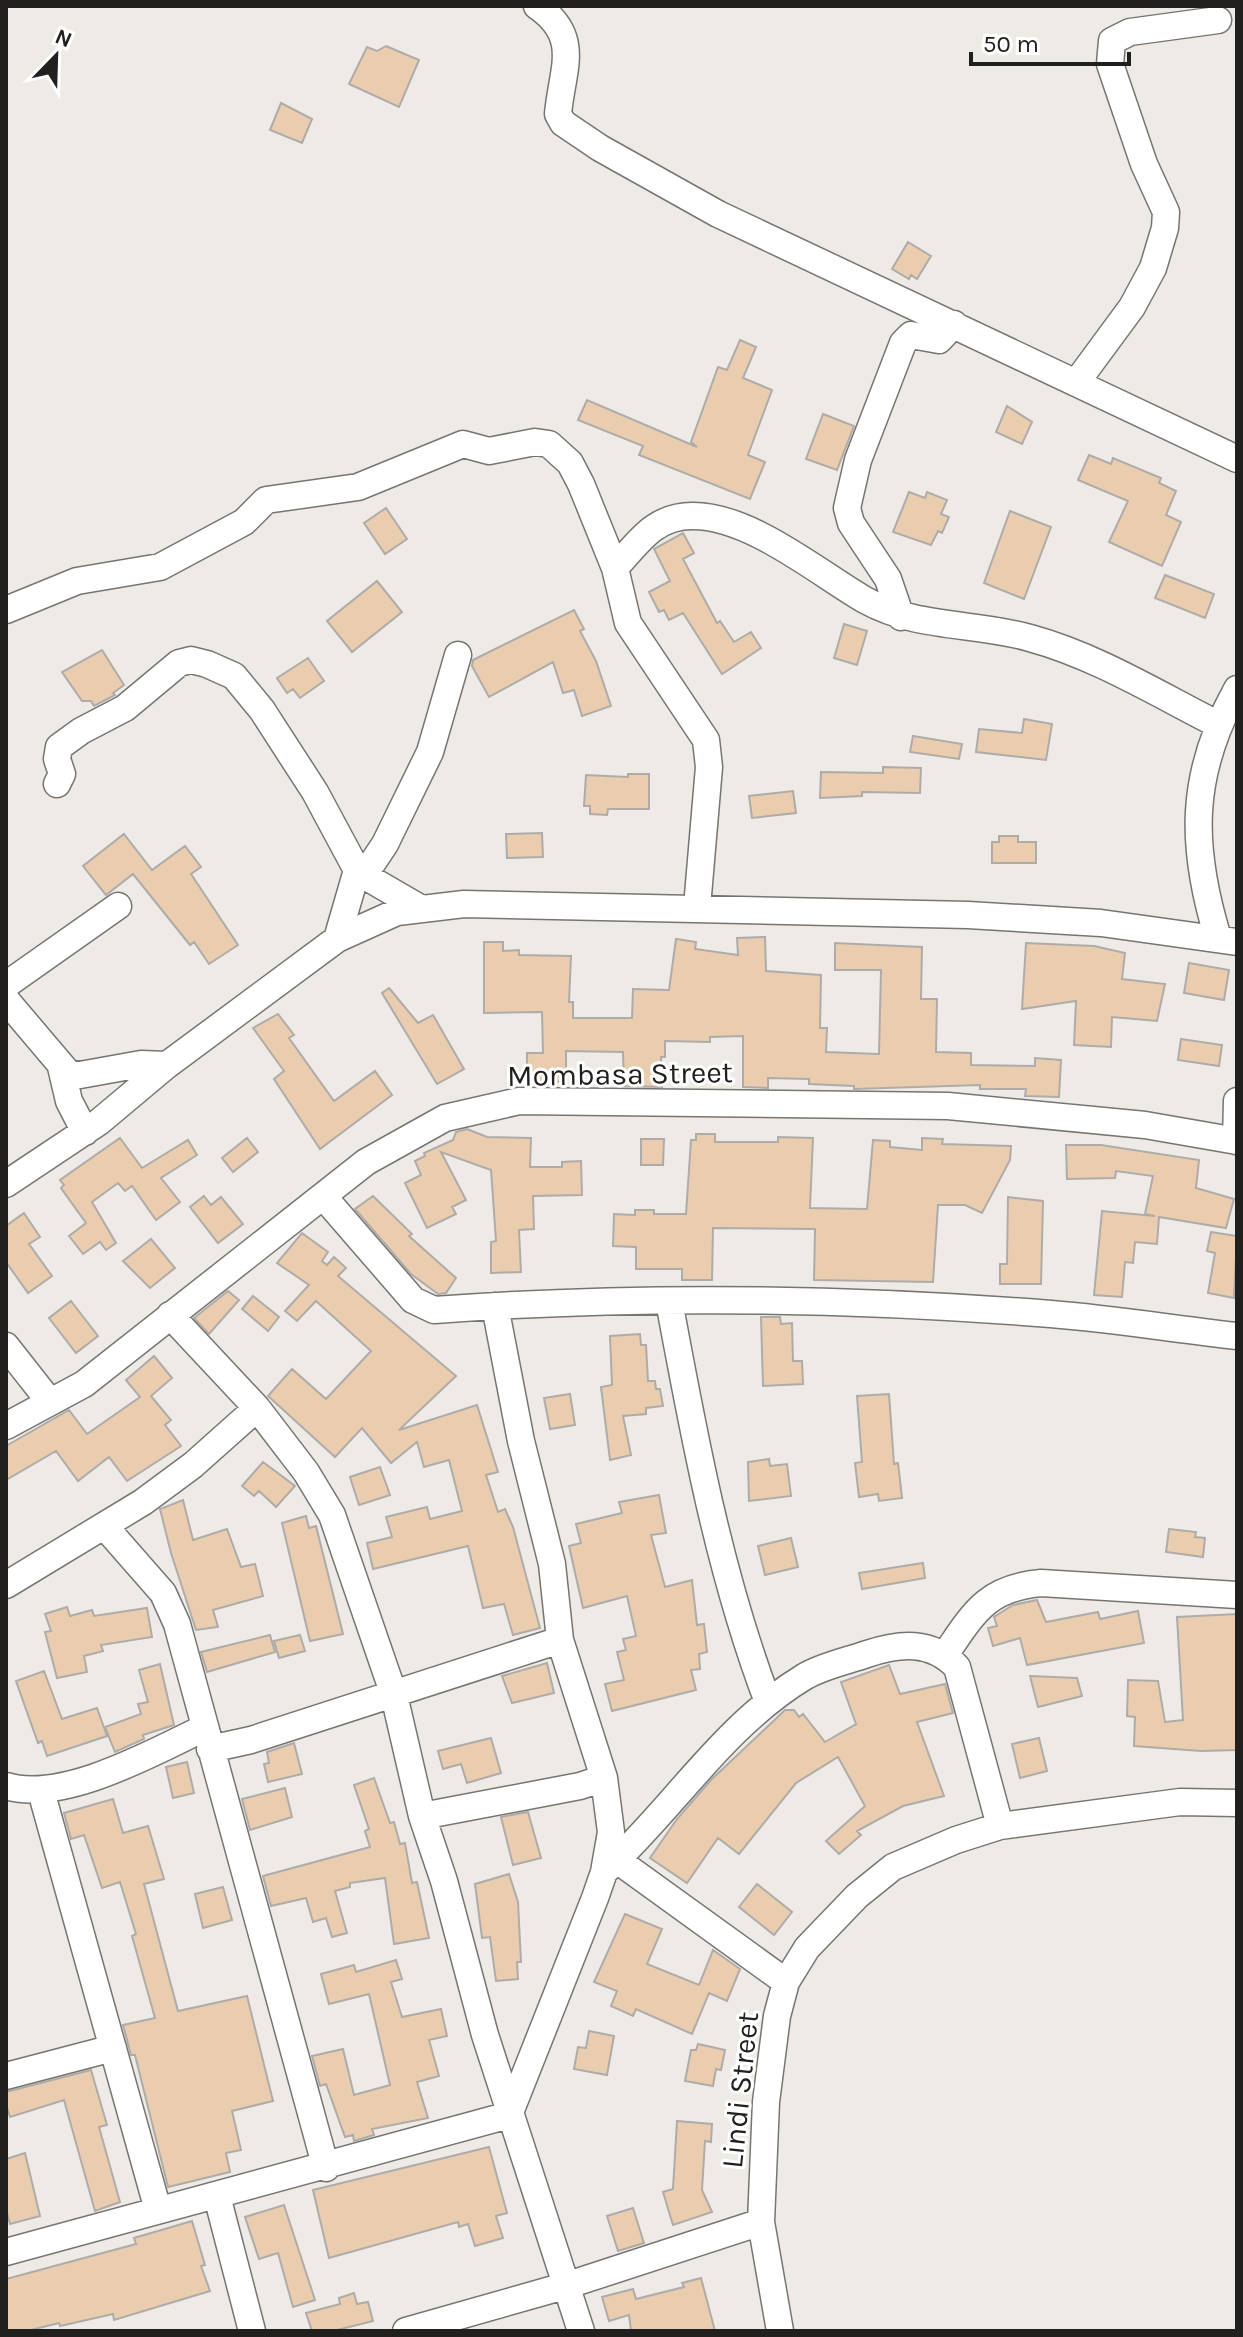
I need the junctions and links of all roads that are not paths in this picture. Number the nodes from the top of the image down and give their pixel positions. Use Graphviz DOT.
graph roads {
  1 [pos="537,6"];
  2 [pos="1218,20"];
  3 [pos="954,324"];
  4 [pos="1076,383"];
  5 [pos="1237,459"];
  6 [pos="615,568"];
  7 [pos="6,610"];
  8 [pos="901,617"];
  9 [pos="458,655"];
  10 [pos="1237,689"];
  11 [pos="1217,724"];
  12 [pos="57,784"];
  13 [pos="358,872"];
  14 [pos="118,906"];
  15 [pos="697,907"];
  16 [pos="420,908"];
  17 [pos="337,939"];
  18 [pos="1228,940"];
  19 [pos="6,985"];
  20 [pos="6,1000"];
  21 [pos="167,1065"];
  22 [pos="61,1067"];
  23 [pos="1237,1101"];
  24 [pos="85,1132"];
  25 [pos="1237,1141"];
  26 [pos="6,1184"];
  27 [pos="323,1196"];
  28 [pos="669,1301"];
  29 [pos="495,1306"];
  30 [pos="170,1315"];
  31 [pos="1237,1336"];
  32 [pos="6,1346"];
  33 [pos="50,1402"];
  34 [pos="257,1408"];
  35 [pos="6,1426"];
  36 [pos="106,1528"];
  37 [pos="6,1585"];
  38 [pos="1237,1595"];
  39 [pos="560,1640"];
  40 [pos="945,1655"];
  41 [pos="394,1695"];
  42 [pos="768,1702"];
  43 [pos="207,1738"];
  44 [pos="604,1778"];
  45 [pos="6,1786"];
  46 [pos="41,1791"];
  47 [pos="1237,1803"];
  48 [pos="422,1816"];
  49 [pos="1000,1826"];
  50 [pos="611,1866"];
  51 [pos="786,1982"];
  52 [pos="113,2048"];
  53 [pos="6,2076"];
  54 [pos="509,2115"];
  55 [pos="326,2168"];
  56 [pos="217,2196"];
  57 [pos="158,2210"];
  58 [pos="761,2222"];
  59 [pos="6,2252"];
  60 [pos="568,2285"];
  61 [pos="252,2331"];
  62 [pos="406,2331"];
  63 [pos="581,2331"];
  64 [pos="780,2331"];
  1 -- 3 [label="street"];
  2 -- 4 [label="street"];
  3 -- 4 [label="street"];
  3 -- 8 [label="street"];
  4 -- 5 [label="street"];
  6 -- 7 [label="street"];
  6 -- 8 [label="street"];
  6 -- 15 [label="street"];
  8 -- 11 [label="street"];
  9 -- 13 [label="street"];
  10 -- 11 [label="street"];
  11 -- 18 [label="street"];
  12 -- 13 [label="street"];
  13 -- 16 [label="street"];
  13 -- 17 [label="street"];
  14 -- 19 [label="street"];
  15 -- 16 [label="street"];
  15 -- 18 [label="street"];
  16 -- 17 [label="street"];
  17 -- 21 [label="street"];
  20 -- 22 [label="street"];
  21 -- 22 [label="street"];
  21 -- 24 [label="street"];
  22 -- 24 [label="street"];
  23 -- 25 [label="street"];
  24 -- 26 [label="street"];
  25 -- 27 [label="street, Mombasa Street"];
  27 -- 29 [label="street"];
  27 -- 30 [label="street, Mombasa Street"];
  28 -- 29 [label="street"];
  28 -- 31 [label="street"];
  28 -- 42 [label="street"];
  29 -- 39 [label="street"];
  30 -- 33 [label="street, Mombasa Street"];
  30 -- 34 [label="street"];
  32 -- 33 [label="street"];
  33 -- 35 [label="street, Mombasa Street"];
  34 -- 36 [label="street"];
  34 -- 41 [label="street"];
  36 -- 37 [label="street"];
  36 -- 43 [label="street"];
  38 -- 40 [label="street"];
  39 -- 41 [label="street"];
  39 -- 44 [label="street"];
  40 -- 42 [label="street"];
  40 -- 49 [label="street"];
  41 -- 43 [label="street"];
  41 -- 48 [label="street"];
  42 -- 50 [label="street"];
  43 -- 46 [label="street"];
  43 -- 55 [label="street"];
  44 -- 48 [label="street"];
  44 -- 50 [label="street"];
  45 -- 46 [label="street"];
  46 -- 52 [label="street"];
  47 -- 49 [label="street, Lindi Street"];
  48 -- 54 [label="street"];
  49 -- 51 [label="street, Lindi Street"];
  50 -- 51 [label="street"];
  50 -- 54 [label="street"];
  51 -- 58 [label="street, Lindi Street"];
  52 -- 53 [label="street"];
  52 -- 57 [label="street"];
  54 -- 55 [label="street"];
  54 -- 60 [label="street"];
  55 -- 56 [label="street"];
  56 -- 57 [label="street"];
  56 -- 61 [label="street"];
  57 -- 59 [label="street"];
  58 -- 60 [label="street"];
  58 -- 64 [label="street, Lindi Street"];
  60 -- 62 [label="street"];
  60 -- 63 [label="street"];
}
